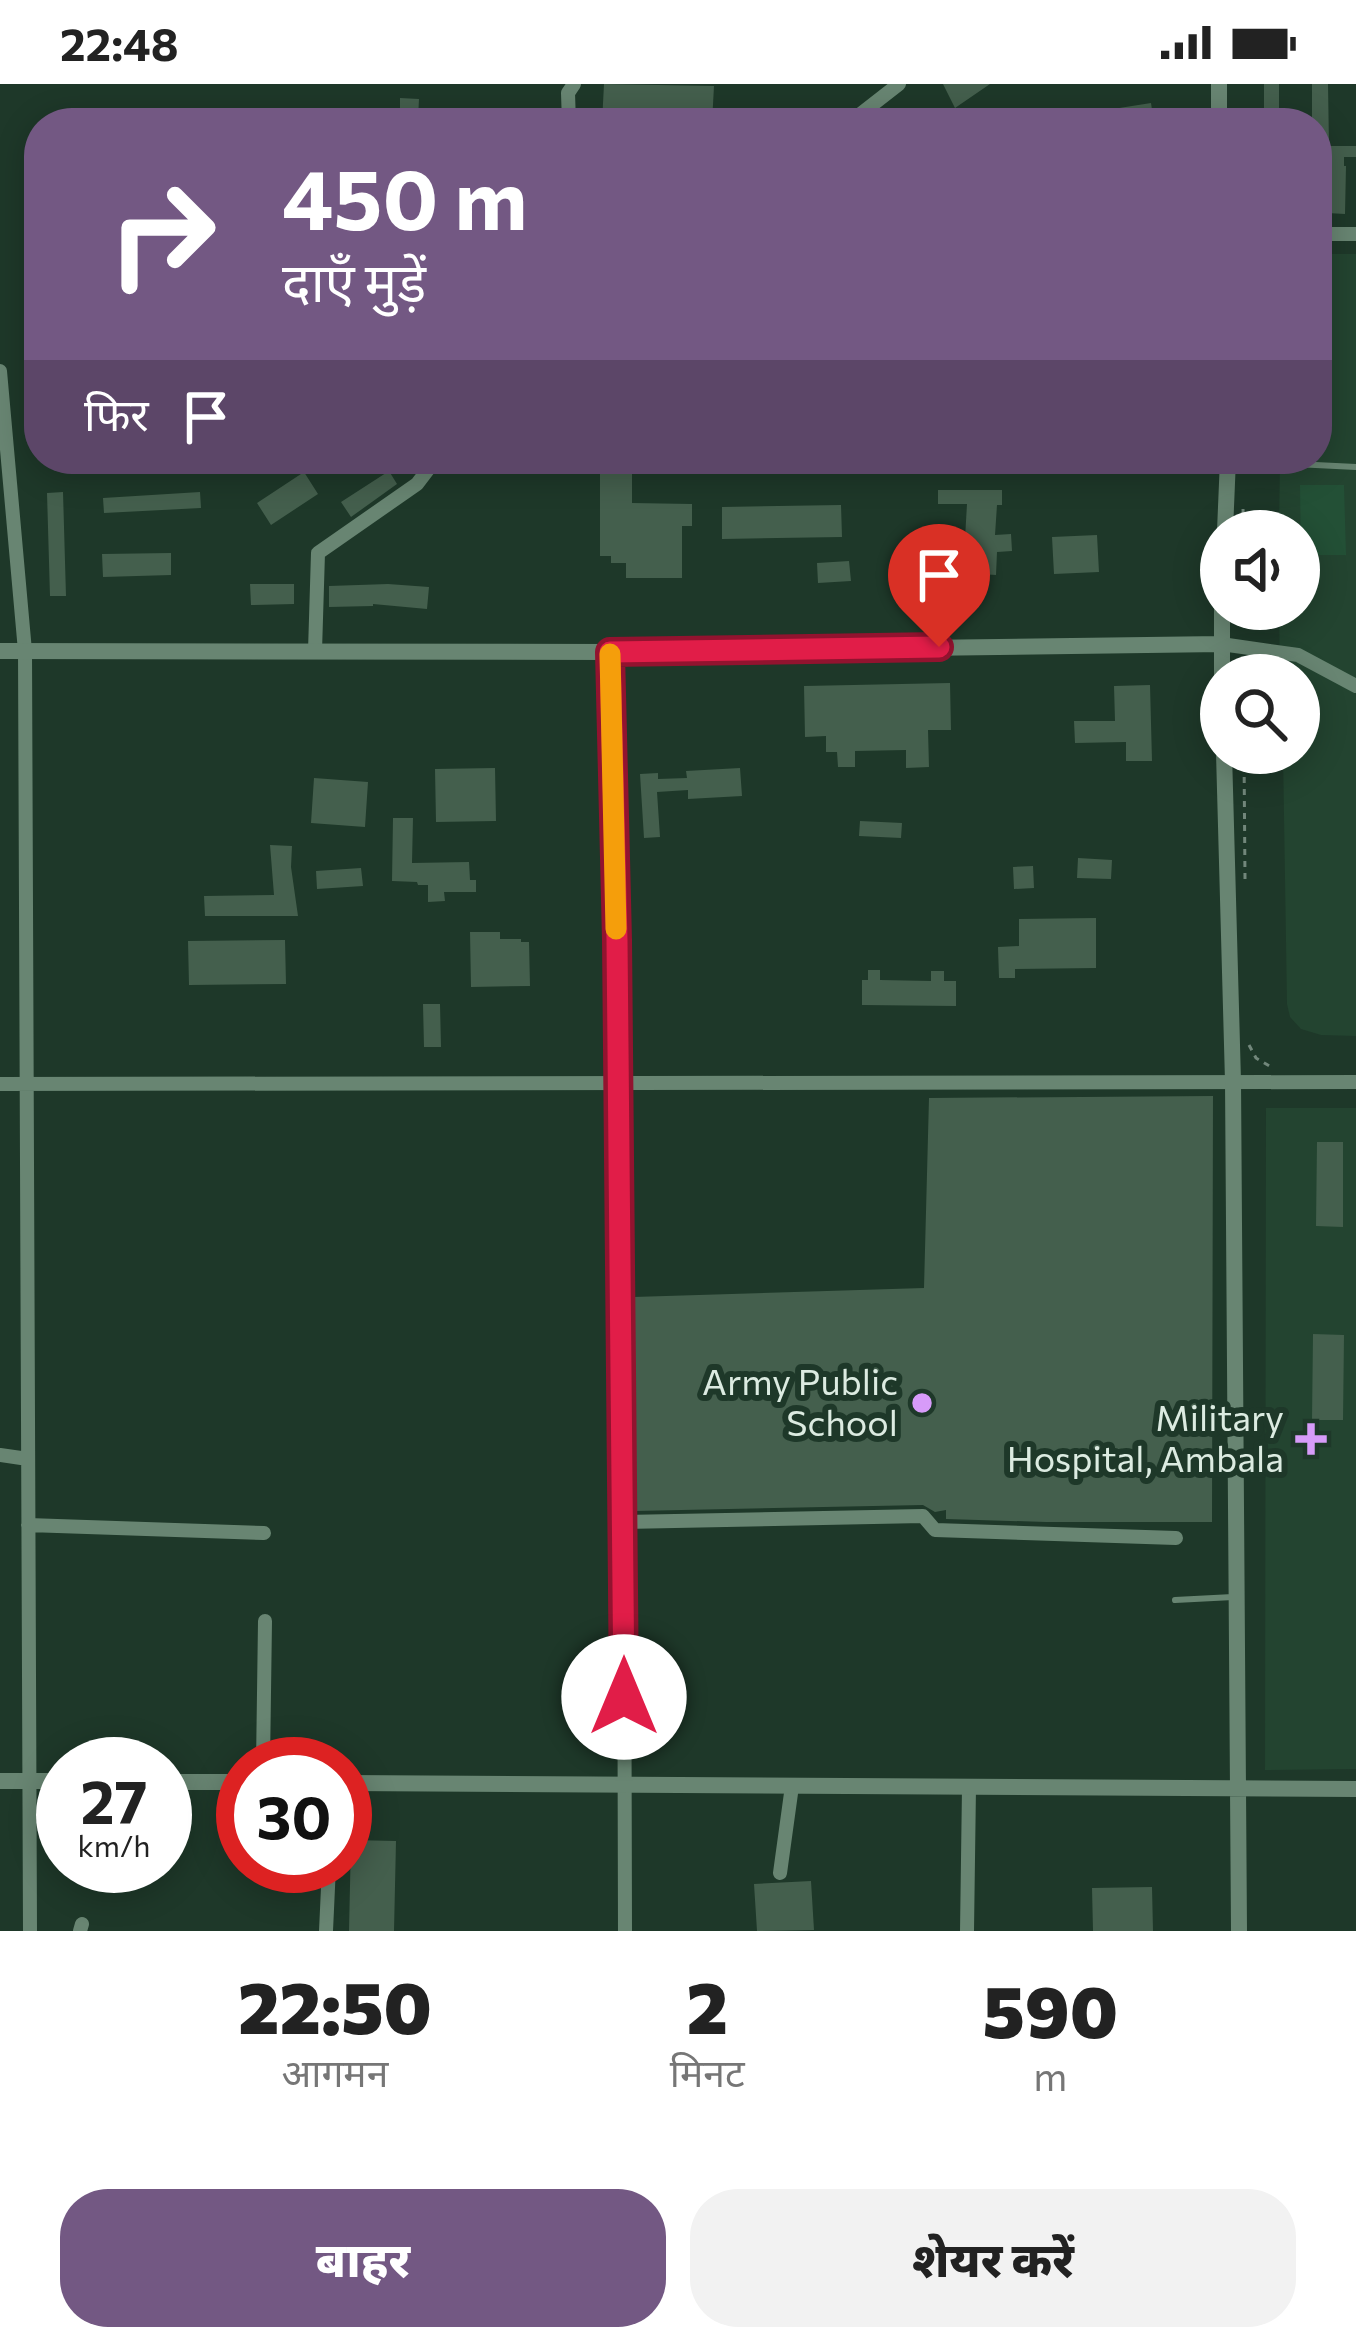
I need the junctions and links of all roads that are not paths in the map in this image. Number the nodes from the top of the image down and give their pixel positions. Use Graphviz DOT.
graph roads {
  1 [pos="898,84"];
  2 [pos="868,108"];
  3 [pos="0,371"];
  4 [pos="425,474"];
  5 [pos="1228,474"];
  6 [pos="1227,510"];
  7 [pos="1221,630"];
  8 [pos="1221,644"];
  9 [pos="0,651"];
  10 [pos="25,651"];
  11 [pos="315,651"];
  12 [pos="610,652"];
  13 [pos="1221,654"];
  14 [pos="1354,686"];
  15 [pos="1225,774"];
  16 [pos="1233,1081"];
  17 [pos="618,1082"];
  18 [pos="1356,1082"];
  19 [pos="0,1084"];
  20 [pos="27,1084"];
  21 [pos="0,1455"];
  22 [pos="28,1459"];
  23 [pos="624,1522"];
  24 [pos="28,1525"];
  25 [pos="264,1533"];
  26 [pos="1176,1538"];
  27 [pos="1237,1597"];
  28 [pos="1175,1600"];
  29 [pos="265,1622"];
  30 [pos="263,1737"];
  31 [pos="0,1781"];
  32 [pos="29,1781"];
  33 [pos="36,1781"];
  34 [pos="372,1783"];
  35 [pos="624,1785"];
  36 [pos="792,1786"];
  37 [pos="968,1787"];
  38 [pos="1238,1789"];
  39 [pos="1356,1789"];
  40 [pos="780,1873"];
  41 [pos="328,1893"];
  42 [pos="30,1931"];
  43 [pos="326,1931"];
  44 [pos="625,1931"];
  45 [pos="967,1931"];
  46 [pos="1239,1931"];
  1 -- 2 [label="street"];
  3 -- 10 [label="street"];
  4 -- 11 [label="street"];
  5 -- 6 [label="street"];
  7 -- 8 [label="street"];
  8 -- 12 [label="street"];
  8 -- 13 [label="street"];
  8 -- 14 [label="street"];
  9 -- 10 [label="street"];
  10 -- 11 [label="street"];
  10 -- 20 [label="street"];
  11 -- 12 [label="street"];
  12 -- 17 [label="street"];
  15 -- 16 [label="street"];
  16 -- 17 [label="street"];
  16 -- 18 [label="street"];
  16 -- 27 [label="street"];
  17 -- 20 [label="street"];
  17 -- 23 [label="street"];
  19 -- 20 [label="street"];
  20 -- 22 [label="street"];
  21 -- 22 [label="street"];
  22 -- 24 [label="street"];
  23 -- 26 [label="street"];
  23 -- 35 [label="street"];
  24 -- 25 [label="street"];
  24 -- 32 [label="street"];
  27 -- 28 [label="lane"];
  27 -- 38 [label="street"];
  29 -- 30 [label="street"];
  31 -- 32 [label="street"];
  32 -- 33 [label="street"];
  32 -- 42 [label="street"];
  34 -- 35 [label="street"];
  35 -- 36 [label="street"];
  35 -- 44 [label="street"];
  36 -- 37 [label="street"];
  36 -- 40 [label="street"];
  37 -- 38 [label="street"];
  37 -- 45 [label="street"];
  38 -- 39 [label="street"];
  38 -- 46 [label="street"];
  41 -- 43 [label="street"];
}
